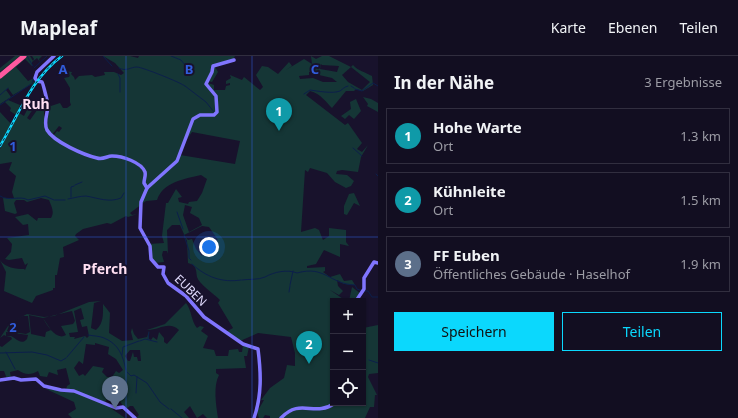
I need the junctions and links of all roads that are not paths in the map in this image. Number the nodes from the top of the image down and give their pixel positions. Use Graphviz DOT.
graph roads {
  1 [pos="22,56"];
  2 [pos="54,56"];
  3 [pos="236,56"];
  4 [pos="0,75"];
  5 [pos="147,188"];
  6 [pos="378,263"];
  7 [pos="358,298"];
  8 [pos="0,380"];
  9 [pos="330,406"];
  10 [pos="135,418"];
  11 [pos="254,418"];
  12 [pos="281,418"];
  1 -- 4 [label="highway"];
  2 -- 5 [label="street"];
  3 -- 5 [label="street, EUBEN"];
  5 -- 11 [label="street, EUBEN"];
  6 -- 7 [label="street"];
  8 -- 10 [label="street"];
  9 -- 12 [label="street"];
}
